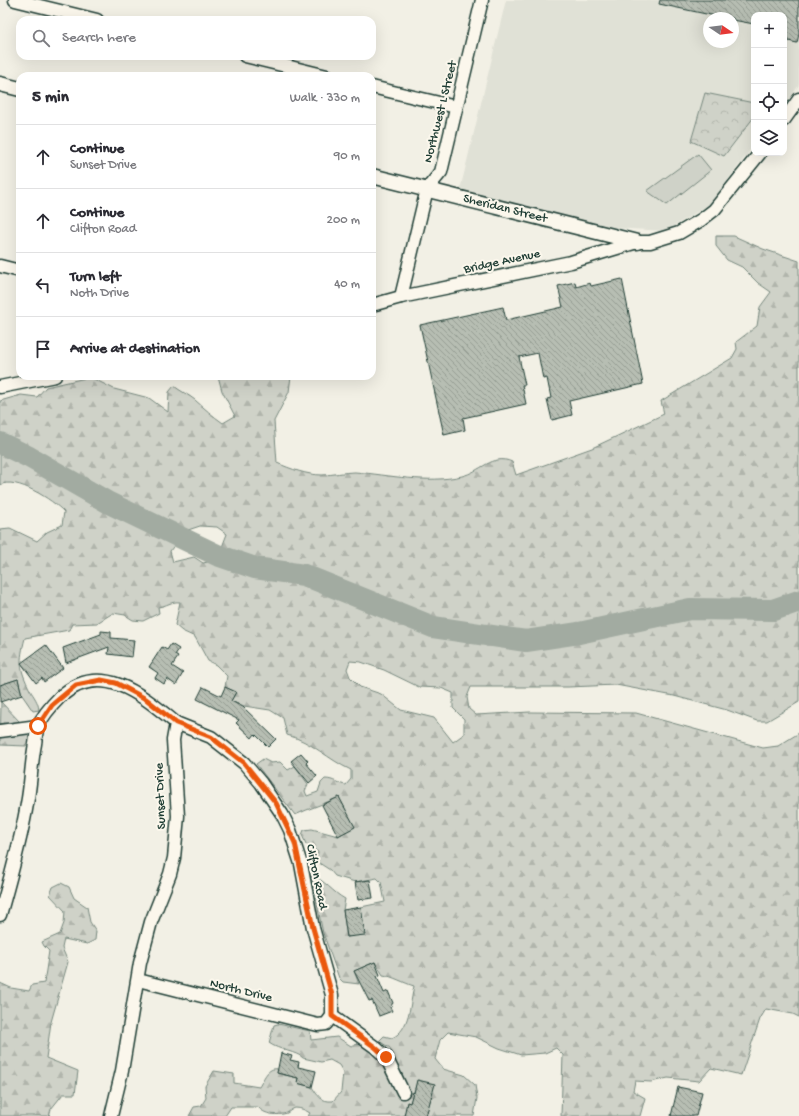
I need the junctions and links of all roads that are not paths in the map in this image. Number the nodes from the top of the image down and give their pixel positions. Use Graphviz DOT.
graph roads {
  1 [pos="15,0"];
  2 [pos="482,0"];
  3 [pos="81,16"];
  4 [pos="261,60"];
  5 [pos="311,72"];
  6 [pos="0,84"];
  7 [pos="16,88"];
  8 [pos="376,88"];
  9 [pos="799,99"];
  10 [pos="456,108"];
  11 [pos="787,116"];
  12 [pos="758,156"];
  13 [pos="376,177"];
  14 [pos="427,189"];
  15 [pos="637,242"];
  16 [pos="0,266"];
  17 [pos="16,270"];
  18 [pos="401,297"];
  19 [pos="376,304"];
  20 [pos="35,380"];
  21 [pos="0,387"];
  22 [pos="176,723"];
  23 [pos="38,726"];
  24 [pos="0,731"];
  25 [pos="0,916"];
  26 [pos="138,980"];
  27 [pos="332,1016"];
  28 [pos="403,1092"];
  29 [pos="111,1116"];
  1 -- 3 [label="street"];
  2 -- 10 [label="street, Northwest L Street"];
  4 -- 5 [label="street"];
  6 -- 7 [label="street"];
  8 -- 10 [label="street"];
  9 -- 11 [label="street"];
  10 -- 14 [label="street, Northwest L Street"];
  12 -- 15 [label="street, Bridge Avenue"];
  13 -- 14 [label="street, Sheridan Street"];
  14 -- 15 [label="street, Sheridan Street"];
  14 -- 18 [label="street, Northwest L Street"];
  15 -- 18 [label="street, Bridge Avenue"];
  16 -- 17 [label="street"];
  18 -- 19 [label="street, Bridge Avenue"];
  20 -- 21 [label="street"];
  22 -- 23 [label="street"];
  22 -- 26 [label="street, Sunset Drive"];
  22 -- 27 [label="street, Clifton Road"];
  23 -- 24 [label="street"];
  23 -- 25 [label="street"];
  26 -- 27 [label="street, North Drive"];
  26 -- 29 [label="street, Sunset Drive"];
  27 -- 28 [label="street"];
}
